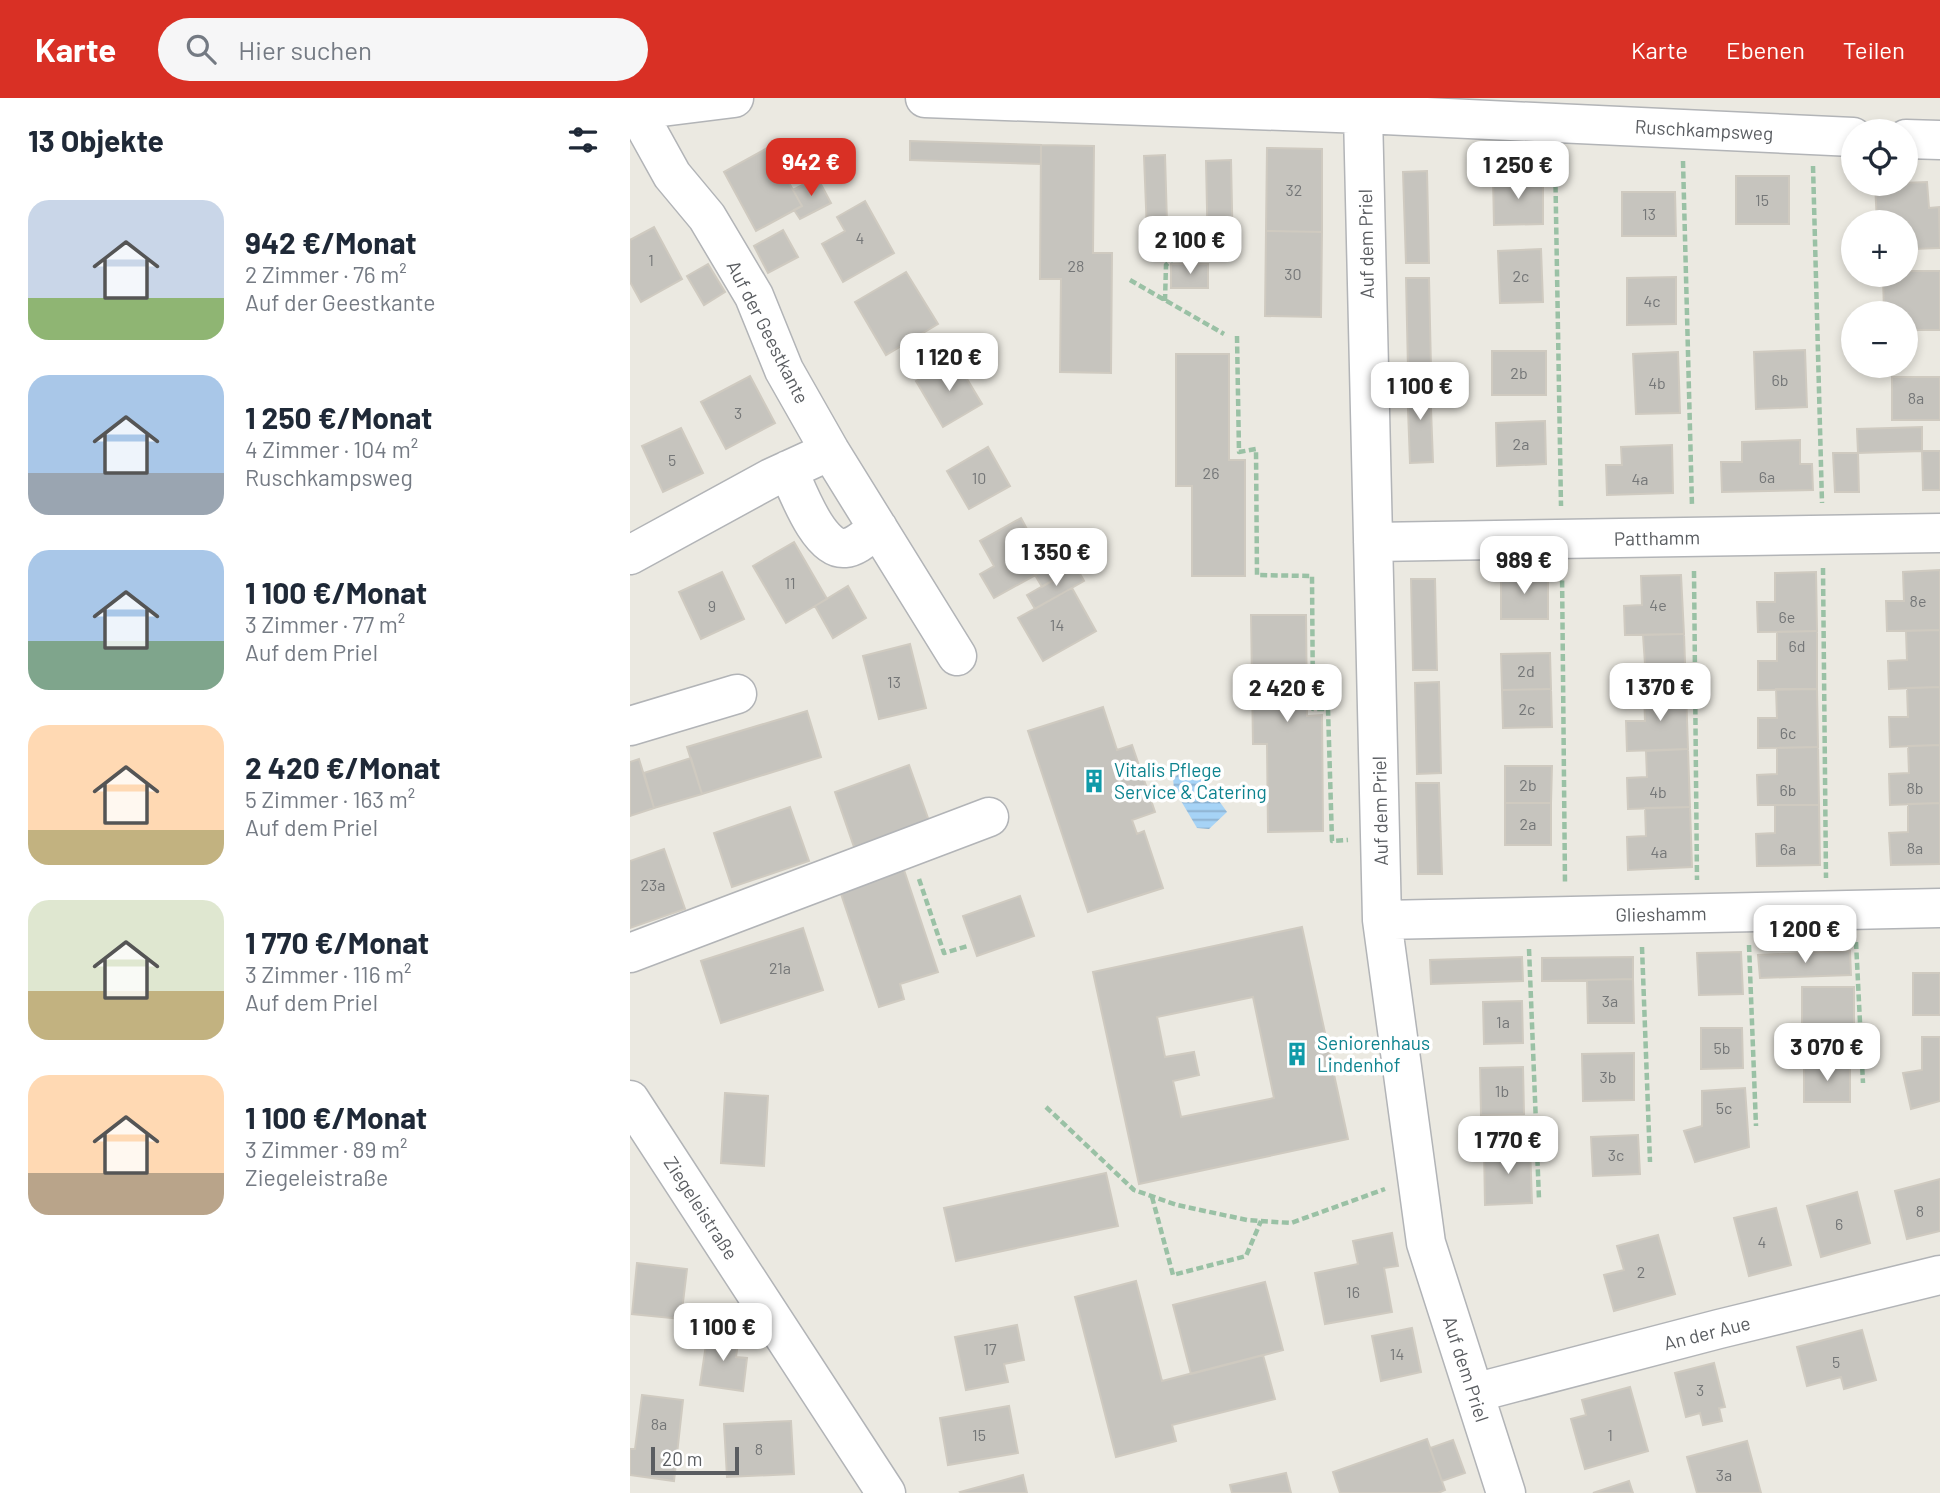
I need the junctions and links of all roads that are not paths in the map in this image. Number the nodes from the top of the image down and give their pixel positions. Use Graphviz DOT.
graph roads {
  1 [pos="734,98"];
  2 [pos="925,98"];
  3 [pos="633,111"];
  4 [pos="1363,114"];
  5 [pos="1841,136"];
  6 [pos="1918,139"];
  7 [pos="1940,140"];
  8 [pos="831,451"];
  9 [pos="788,470"];
  10 [pos="878,528"];
  11 [pos="1940,533"];
  12 [pos="1373,542"];
  13 [pos="630,555"];
  14 [pos="957,656"];
  15 [pos="737,694"];
  16 [pos="630,726"];
  17 [pos="989,817"];
  18 [pos="1940,908"];
  19 [pos="1382,920"];
  20 [pos="630,953"];
  21 [pos="630,1100"];
  22 [pos="1940,1275"];
  23 [pos="1474,1393"];
  24 [pos="886,1493"];
  25 [pos="1506,1493"];
  1 -- 3 [label="street"];
  2 -- 4 [label="street, Ruschkampsweg"];
  3 -- 8 [label="street, Auf der Geestkante"];
  4 -- 5 [label="street, Ruschkampsweg"];
  4 -- 12 [label="street, Auf dem Priel"];
  6 -- 7 [label="street"];
  8 -- 9 [label="street"];
  8 -- 10 [label="street, Auf der Geestkante"];
  9 -- 10 [label="street"];
  9 -- 13 [label="street"];
  10 -- 14 [label="street, Auf der Geestkante"];
  11 -- 12 [label="street, Patthamm"];
  12 -- 19 [label="street, Auf dem Priel"];
  15 -- 16 [label="street"];
  17 -- 20 [label="street"];
  18 -- 19 [label="street, Glieshamm"];
  19 -- 23 [label="street, Auf dem Priel"];
  21 -- 24 [label="street, Ziegeleistraße"];
  22 -- 23 [label="street, An der Aue"];
  23 -- 25 [label="street, Auf dem Priel"];
}
